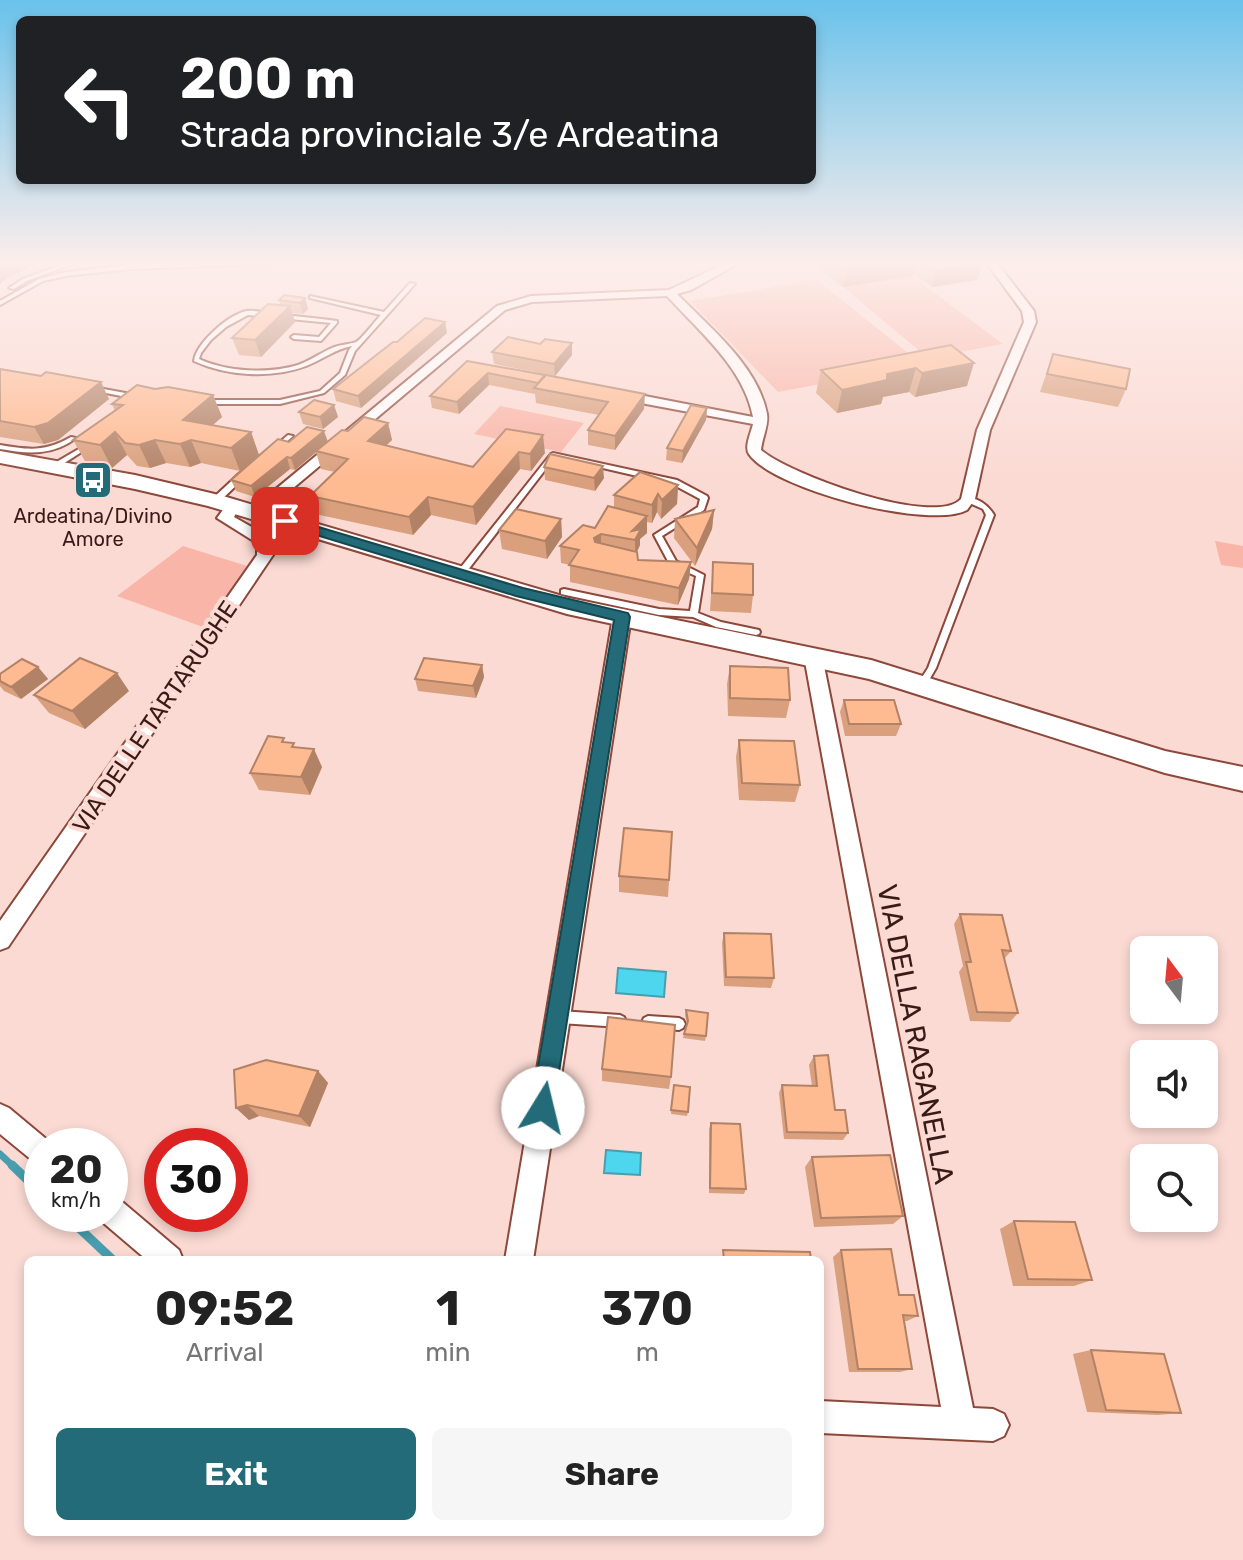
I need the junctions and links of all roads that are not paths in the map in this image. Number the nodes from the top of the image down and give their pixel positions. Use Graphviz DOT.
graph roads {
  1 [pos="215,335"];
  2 [pos="324,335"];
  3 [pos="366,335"];
  4 [pos="468,335"];
  5 [pos="707,335"];
  6 [pos="1025,335"];
  7 [pos="294,337"];
  8 [pos="357,344"];
  9 [pos="438,360"];
  10 [pos="454,363"];
  11 [pos="79,387"];
  12 [pos="609,393"];
  13 [pos="150,399"];
  14 [pos="194,401"];
  15 [pos="761,422"];
  16 [pos="290,436"];
  17 [pos="73,438"];
  18 [pos="100,438"];
  19 [pos="0,447"];
  20 [pos="266,456"];
  21 [pos="0,457"];
  22 [pos="255,465"];
  23 [pos="52,467"];
  24 [pos="968,499"];
  25 [pos="234,506"];
  26 [pos="647,527"];
  27 [pos="662,531"];
  28 [pos="673,563"];
  29 [pos="661,565"];
  30 [pos="461,573"];
  31 [pos="564,592"];
  32 [pos="694,614"];
  33 [pos="622,617"];
  34 [pos="756,632"];
  35 [pos="813,656"];
  36 [pos="922,685"];
  37 [pos="1243,779"];
  38 [pos="0,940"];
  39 [pos="558,1017"];
  40 [pos="679,1024"];
  41 [pos="0,1117"];
  42 [pos="24,1137"];
  43 [pos="128,1225"];
  44 [pos="164,1256"];
  45 [pos="520,1256"];
  46 [pos="824,1417"];
  47 [pos="960,1424"];
  48 [pos="993,1425"];
  1 -- 8 [label="lane"];
  2 -- 7 [label="lane"];
  3 -- 8 [label="lane"];
  4 -- 9 [label="street"];
  5 -- 15 [label="street"];
  6 -- 24 [label="street"];
  8 -- 14 [label="lane"];
  9 -- 10 [label="street"];
  9 -- 25 [label="street"];
  11 -- 13 [label="lane"];
  12 -- 15 [label="street"];
  15 -- 24 [label="street"];
  16 -- 20 [label="lane"];
  17 -- 19 [label="lane"];
  18 -- 23 [label="lane"];
  21 -- 23 [label="main road"];
  22 -- 25 [label="lane"];
  23 -- 25 [label="main road"];
  24 -- 36 [label="lane"];
  25 -- 30 [label="main road"];
  25 -- 38 [label="street, VIA DELLE TARTARUGHE"];
  26 -- 27 [label="lane"];
  27 -- 28 [label="lane"];
  27 -- 30 [label="lane"];
  28 -- 29 [label="lane"];
  28 -- 32 [label="lane"];
  30 -- 33 [label="main road"];
  31 -- 32 [label="lane"];
  32 -- 34 [label="lane"];
  33 -- 35 [label="main road"];
  33 -- 39 [label="street"];
  35 -- 36 [label="main road"];
  35 -- 47 [label="street, VIA DELLA RAGANELLA"];
  36 -- 37 [label="main road"];
  39 -- 40 [label="lane"];
  39 -- 45 [label="street"];
  41 -- 42 [label="street"];
  43 -- 44 [label="street"];
  46 -- 47 [label="street"];
  47 -- 48 [label="street"];
}
